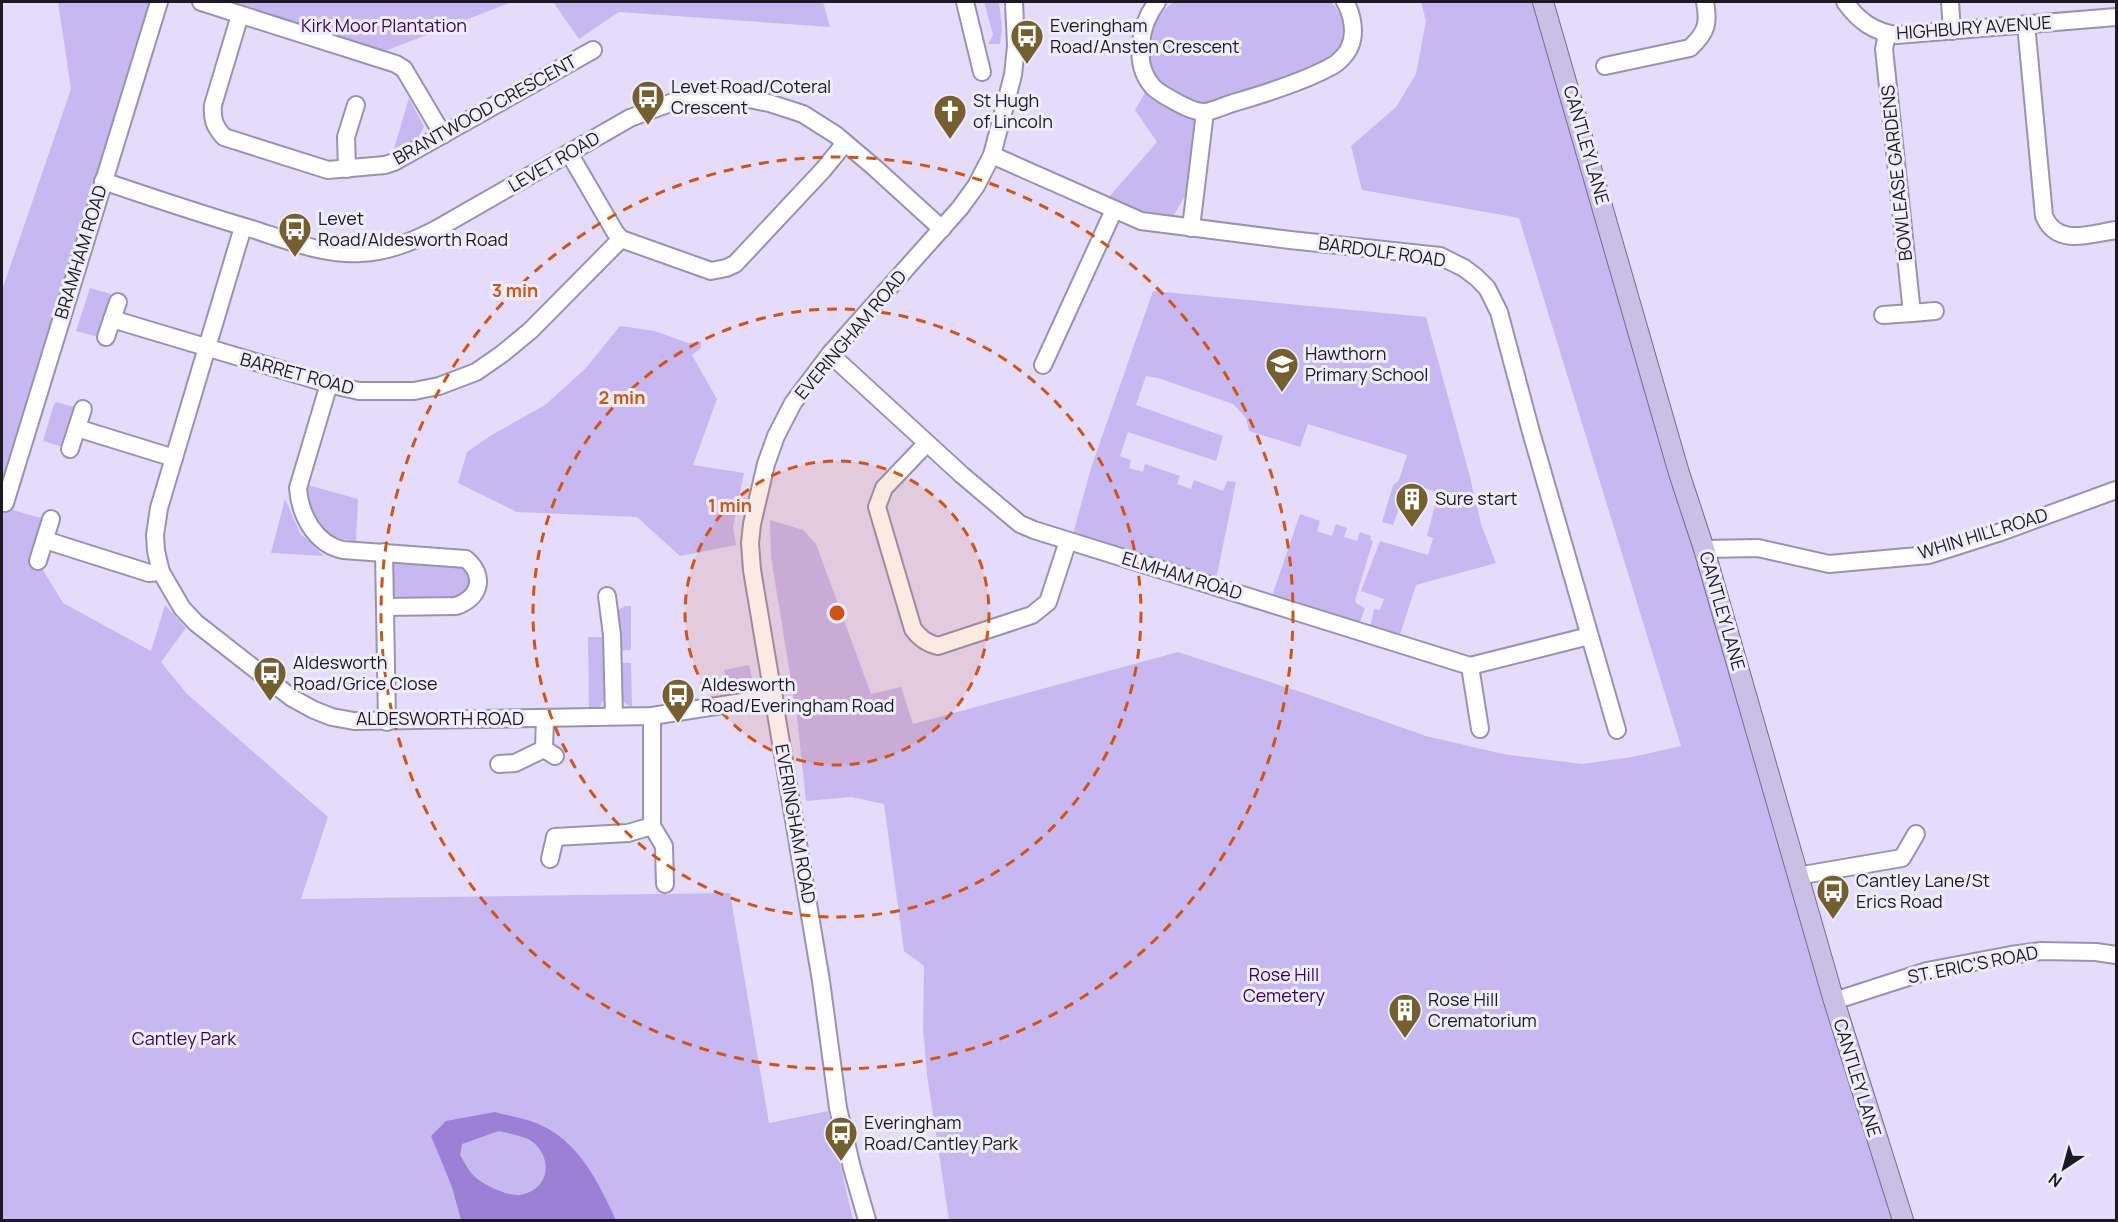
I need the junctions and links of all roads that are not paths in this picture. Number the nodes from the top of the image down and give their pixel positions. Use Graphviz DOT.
graph roads {
  1 [pos="159,2"];
  2 [pos="201,2"];
  3 [pos="965,2"];
  4 [pos="1014,2"];
  5 [pos="1157,2"];
  6 [pos="1345,2"];
  7 [pos="1543,2"];
  8 [pos="1705,2"];
  9 [pos="1845,2"];
  10 [pos="1950,2"];
  11 [pos="240,15"];
  12 [pos="2116,17"];
  13 [pos="2026,24"];
  14 [pos="1952,31"];
  15 [pos="1887,34"];
  16 [pos="592,50"];
  17 [pos="1605,66"];
  18 [pos="982,72"];
  19 [pos="356,105"];
  20 [pos="1205,112"];
  21 [pos="443,135"];
  22 [pos="845,143"];
  23 [pos="569,153"];
  24 [pos="992,155"];
  25 [pos="347,169"];
  26 [pos="103,181"];
  27 [pos="1114,210"];
  28 [pos="243,227"];
  29 [pos="1191,228"];
  30 [pos="942,230"];
  31 [pos="2116,230"];
  32 [pos="621,239"];
  33 [pos="118,302"];
  34 [pos="1935,311"];
  35 [pos="1912,313"];
  36 [pos="1883,315"];
  37 [pos="112,319"];
  38 [pos="106,337"];
  39 [pos="207,348"];
  40 [pos="830,354"];
  41 [pos="1043,365"];
  42 [pos="329,384"];
  43 [pos="83,409"];
  44 [pos="77,428"];
  45 [pos="927,443"];
  46 [pos="70,449"];
  47 [pos="174,458"];
  48 [pos="2116,490"];
  49 [pos="5,503"];
  50 [pos="51,519"];
  51 [pos="45,540"];
  52 [pos="1068,541"];
  53 [pos="1704,549"];
  54 [pos="384,552"];
  55 [pos="38,561"];
  56 [pos="161,572"];
  57 [pos="607,596"];
  58 [pos="385,607"];
  59 [pos="1589,636"];
  60 [pos="1470,666"];
  61 [pos="774,697"];
  62 [pos="614,716"];
  63 [pos="652,716"];
  64 [pos="544,718"];
  65 [pos="387,722"];
  66 [pos="1480,729"];
  67 [pos="1617,730"];
  68 [pos="499,764"];
  69 [pos="652,826"];
  70 [pos="1916,834"];
  71 [pos="550,859"];
  72 [pos="1797,876"];
  73 [pos="666,884"];
  74 [pos="2116,955"];
  75 [pos="1833,1001"];
  76 [pos="867,1221"];
  77 [pos="1903,1221"];
  1 -- 26 [label="street, BRAMHAM ROAD"];
  2 -- 11 [label="street"];
  3 -- 18 [label="street"];
  4 -- 24 [label="street, EVERINGHAM ROAD"];
  5 -- 20 [label="street"];
  6 -- 20 [label="street"];
  7 -- 53 [label="main road, CANTLEY LANE"];
  8 -- 17 [label="street"];
  9 -- 15 [label="street, HIGHBURY AVENUE"];
  10 -- 14 [label="street"];
  11 -- 21 [label="street"];
  11 -- 25 [label="street, BRANTWOOD CRESCENT"];
  12 -- 13 [label="street, HIGHBURY AVENUE"];
  13 -- 14 [label="street, HIGHBURY AVENUE"];
  13 -- 31 [label="street"];
  14 -- 15 [label="street, HIGHBURY AVENUE"];
  15 -- 35 [label="street, BOWLEASE GARDENS"];
  16 -- 21 [label="street, BRANTWOOD CRESCENT"];
  19 -- 25 [label="street"];
  20 -- 29 [label="street"];
  21 -- 25 [label="street, BRANTWOOD CRESCENT"];
  22 -- 23 [label="street, LEVET ROAD"];
  22 -- 30 [label="street, LEVET ROAD"];
  22 -- 32 [label="street"];
  23 -- 28 [label="street, LEVET ROAD"];
  23 -- 32 [label="street"];
  24 -- 27 [label="street, BARDOLF ROAD"];
  24 -- 30 [label="street, EVERINGHAM ROAD"];
  26 -- 28 [label="street, LEVET ROAD"];
  26 -- 49 [label="street, BRAMHAM ROAD"];
  27 -- 29 [label="street, BARDOLF ROAD"];
  27 -- 41 [label="street"];
  28 -- 39 [label="street, ALDESWORTH ROAD"];
  29 -- 59 [label="street, BARDOLF ROAD"];
  30 -- 40 [label="street, EVERINGHAM ROAD"];
  32 -- 42 [label="street, BARRET ROAD"];
  33 -- 37 [label="street"];
  34 -- 35 [label="street"];
  35 -- 36 [label="street"];
  37 -- 38 [label="street"];
  37 -- 39 [label="street, BARRET ROAD"];
  39 -- 42 [label="street, BARRET ROAD"];
  39 -- 47 [label="street, ALDESWORTH ROAD"];
  40 -- 45 [label="street, ELMHAM ROAD"];
  40 -- 61 [label="street, EVERINGHAM ROAD"];
  42 -- 54 [label="street"];
  43 -- 44 [label="street"];
  44 -- 46 [label="street"];
  44 -- 47 [label="street"];
  45 -- 52 [label="street, ELMHAM ROAD"];
  45 -- 52 [label="street"];
  47 -- 56 [label="street, ALDESWORTH ROAD"];
  48 -- 53 [label="street, WHIN HILL ROAD"];
  50 -- 51 [label="street"];
  51 -- 55 [label="street"];
  51 -- 56 [label="street"];
  52 -- 60 [label="street, ELMHAM ROAD"];
  53 -- 72 [label="main road, CANTLEY LANE"];
  54 -- 58 [label="street"];
  54 -- 58 [label="street"];
  56 -- 65 [label="street, ALDESWORTH ROAD"];
  57 -- 62 [label="street"];
  58 -- 65 [label="street"];
  59 -- 60 [label="street"];
  59 -- 67 [label="street, BARDOLF ROAD"];
  60 -- 66 [label="street"];
  61 -- 63 [label="street, ALDESWORTH ROAD"];
  61 -- 76 [label="street, EVERINGHAM ROAD"];
  62 -- 63 [label="street, ALDESWORTH ROAD"];
  62 -- 64 [label="street, ALDESWORTH ROAD"];
  63 -- 69 [label="street"];
  64 -- 65 [label="street, ALDESWORTH ROAD"];
  64 -- 68 [label="street"];
  69 -- 71 [label="street"];
  69 -- 73 [label="street"];
  70 -- 72 [label="street"];
  72 -- 75 [label="main road, CANTLEY LANE"];
  74 -- 75 [label="street, ST. ERIC'S ROAD"];
  75 -- 77 [label="main road, CANTLEY LANE"];
}
